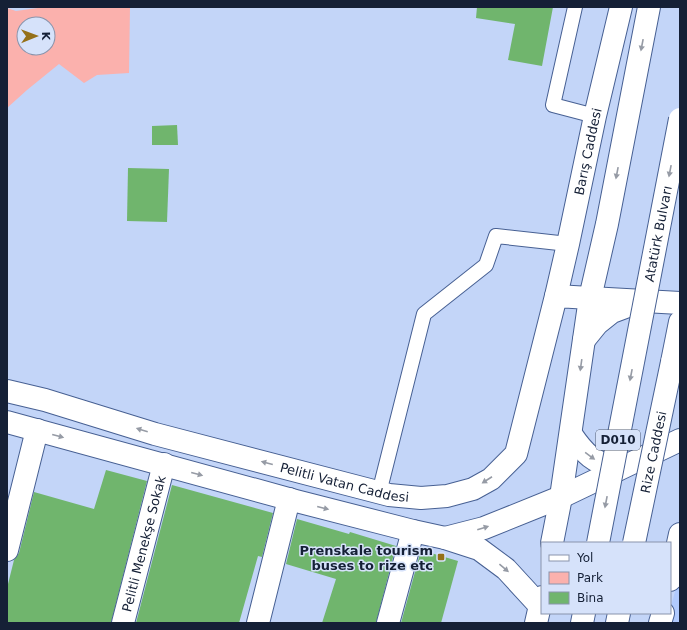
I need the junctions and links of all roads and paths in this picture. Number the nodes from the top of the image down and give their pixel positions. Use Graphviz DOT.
graph roads {
  1 [pos="575,7"];
  2 [pos="621,7"];
  3 [pos="649,7"];
  4 [pos="595,116"];
  5 [pos="680,119"];
  6 [pos="568,244"];
  7 [pos="556,296"];
  8 [pos="590,298"];
  9 [pos="643,301"];
  10 [pos="680,303"];
  11 [pos="680,322"];
  12 [pos="584,340"];
  13 [pos="7,391"];
  14 [pos="7,422"];
  15 [pos="37,430"];
  16 [pos="571,434"];
  17 [pos="680,440"];
  18 [pos="164,464"];
  19 [pos="617,470"];
  20 [pos="379,493"];
  21 [pos="561,497"];
  22 [pos="289,499"];
  23 [pos="413,531"];
  24 [pos="680,534"];
  25 [pos="445,538"];
  26 [pos="552,542"];
  27 [pos="598,542"];
  28 [pos="634,542"];
  29 [pos="7,550"];
  30 [pos="671,575"];
  31 [pos="540,609"];
  32 [pos="123,623"];
  33 [pos="258,623"];
  34 [pos="388,623"];
  1 -- 4 [label="lane"];
  2 -- 4 [label="main road, Barış Caddesi"];
  3 -- 8 [label="main road, one-way"];
  4 -- 6 [label="main road, Barış Caddesi"];
  5 -- 27 [label="main road, Atatürk Bulvarı / D010, one-way, bridge"];
  6 -- 7 [label="main road, Barış Caddesi"];
  6 -- 20 [label="lane"];
  7 -- 8 [label="main road"];
  7 -- 20 [label="main road, Pelitli Vatan Caddesi, one-way"];
  8 -- 9 [label="main road"];
  8 -- 12 [label="main road"];
  9 -- 10 [label="main road, Atatürk Bulvarı"];
  9 -- 12 [label="main road"];
  11 -- 28 [label="main road, Rize Caddesi / D010, bridge"];
  12 -- 16 [label="main road, one-way"];
  20 -- 13 [label="main road, Pelitli Vatan Caddesi, one-way"];
  14 -- 15 [label="main road"];
  15 -- 18 [label="main road, one-way"];
  15 -- 29 [label="main road"];
  16 -- 19 [label="main road, one-way"];
  16 -- 21 [label="main road"];
  17 -- 19 [label="main road"];
  18 -- 22 [label="main road, one-way"];
  18 -- 32 [label="main road, Pelitli Menekşe Sokak"];
  19 -- 21 [label="main road"];
  25 -- 21 [label="main road, one-way"];
  21 -- 26 [label="main road"];
  22 -- 23 [label="main road, one-way"];
  22 -- 33 [label="main road"];
  23 -- 25 [label="main road"];
  23 -- 34 [label="main road"];
  24 -- 30 [label="main road"];
  25 -- 31 [label="main road, one-way"];
}
